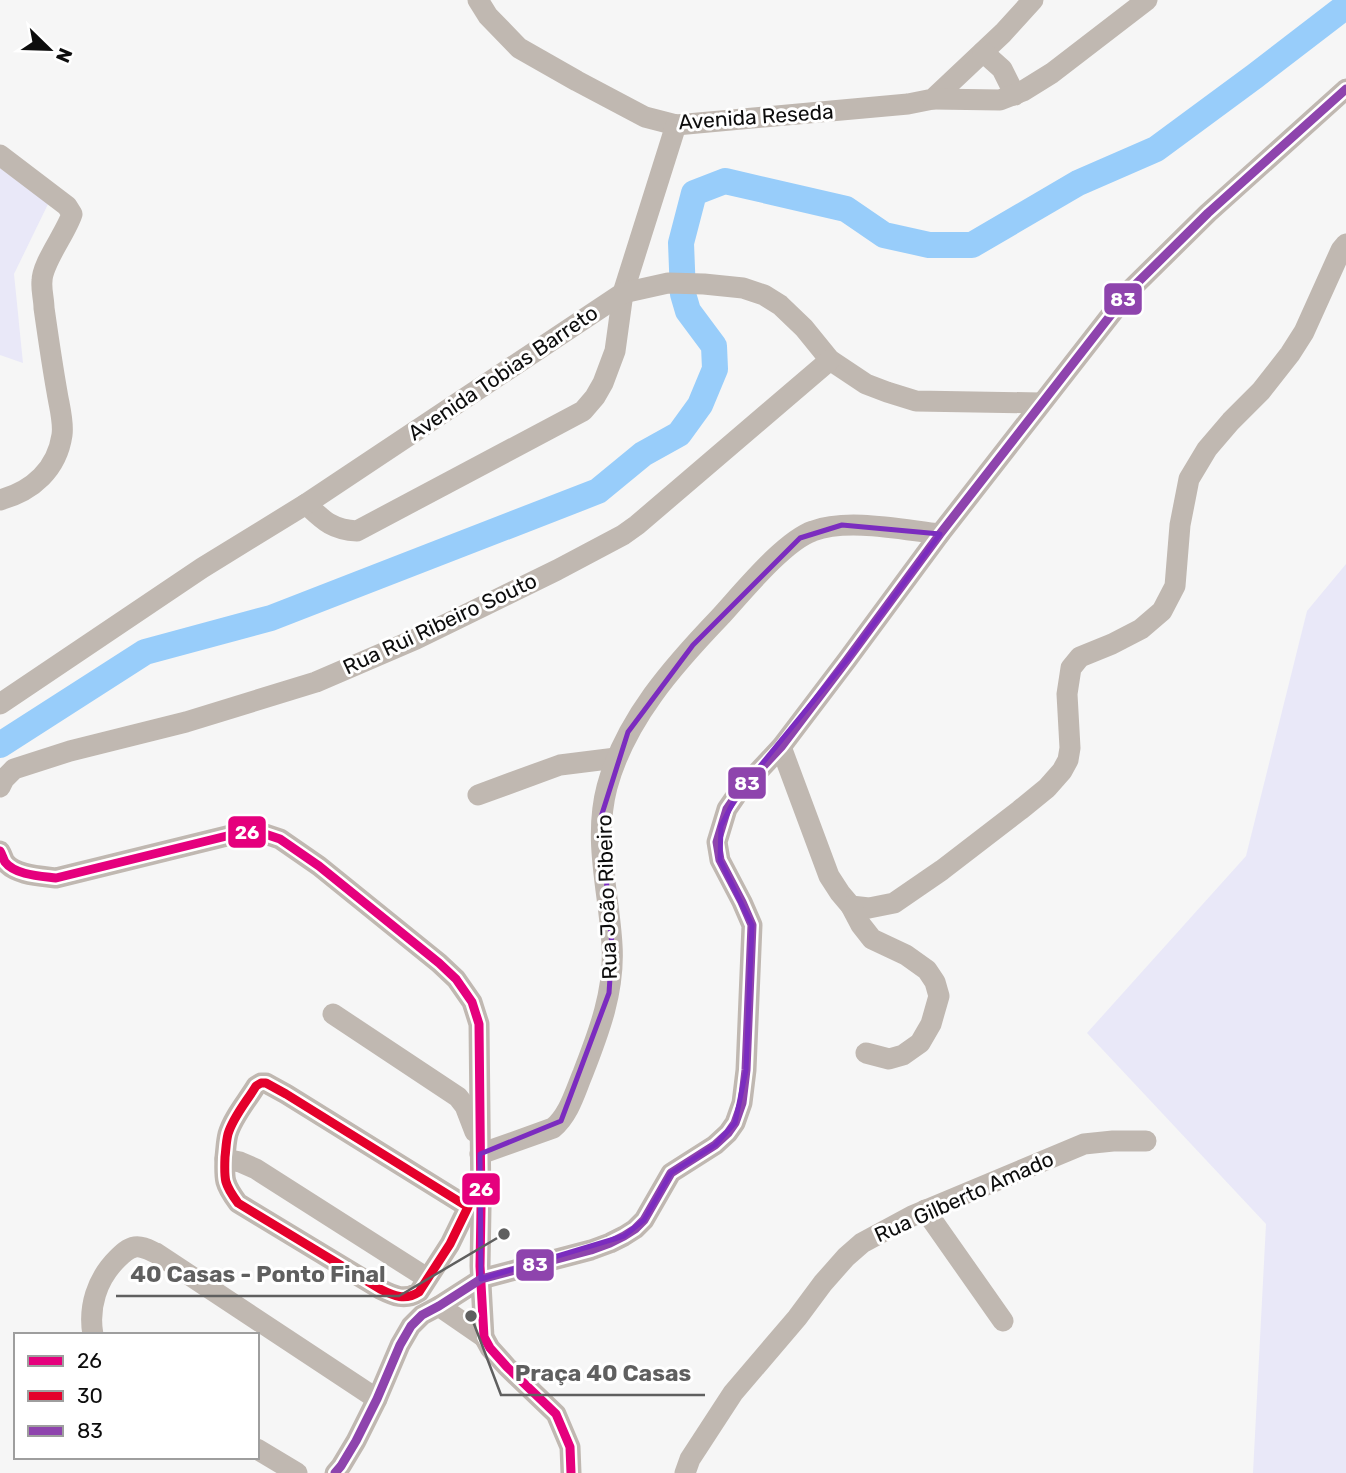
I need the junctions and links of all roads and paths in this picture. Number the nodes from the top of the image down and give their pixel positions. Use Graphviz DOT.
graph roads {
  1 [pos="478,0"];
  2 [pos="1033,0"];
  3 [pos="1147,0"];
  4 [pos="983,52"];
  5 [pos="1346,89"];
  6 [pos="1015,95"];
  7 [pos="933,99"];
  8 [pos="676,125"];
  9 [pos="0,155"];
  10 [pos="1346,244"];
  11 [pos="623,293"];
  12 [pos="830,360"];
  13 [pos="1041,403"];
  14 [pos="0,500"];
  15 [pos="306,503"];
  16 [pos="940,534"];
  17 [pos="0,704"];
  18 [pos="781,747"];
  19 [pos="616,758"];
  20 [pos="0,787"];
  21 [pos="478,795"];
  22 [pos="2,860"];
  23 [pos="851,906"];
  24 [pos="333,1014"];
  25 [pos="866,1053"];
  26 [pos="1146,1141"];
  27 [pos="481,1151"];
  28 [pos="225,1159"];
  29 [pos="925,1210"];
  30 [pos="450,1244"];
  31 [pos="480,1273"];
  32 [pos="426,1278"];
  33 [pos="439,1306"];
  34 [pos="1003,1321"];
  35 [pos="93,1333"];
  36 [pos="484,1337"];
  37 [pos="377,1399"];
  38 [pos="259,1450"];
  39 [pos="338,1470"];
  40 [pos="297,1473"];
  41 [pos="571,1473"];
  42 [pos="685,1473"];
  1 -- 8 [label="street, Avenida Reseda"];
  2 -- 4 [label="street"];
  3 -- 6 [label="street"];
  4 -- 6 [label="street"];
  4 -- 7 [label="street"];
  5 -- 13 [label="street"];
  6 -- 7 [label="street, Avenida Reseda"];
  7 -- 8 [label="street, Avenida Reseda"];
  8 -- 11 [label="street"];
  9 -- 14 [label="street"];
  10 -- 23 [label="street"];
  11 -- 12 [label="street, Avenida Tobias Barreto"];
  11 -- 15 [label="street, Avenida Tobias Barreto"];
  11 -- 15 [label="street"];
  12 -- 13 [label="street, Avenida Tobias Barreto"];
  12 -- 20 [label="street, Rua Rui Ribeiro Souto"];
  13 -- 16 [label="street"];
  15 -- 17 [label="street, Avenida Tobias Barreto"];
  16 -- 18 [label="street"];
  16 -- 19 [label="street, Rua João Ribeiro"];
  18 -- 23 [label="street"];
  18 -- 31 [label="street"];
  19 -- 21 [label="street"];
  19 -- 27 [label="street, Rua João Ribeiro"];
  22 -- 27 [label="street"];
  23 -- 25 [label="street"];
  24 -- 27 [label="street"];
  26 -- 29 [label="street, Rua Gilberto Amado"];
  27 -- 31 [label="street"];
  28 -- 30 [label="street"];
  28 -- 32 [label="street"];
  28 -- 32 [label="street"];
  29 -- 34 [label="street"];
  29 -- 42 [label="street, Rua Gilberto Amado"];
  30 -- 31 [label="street"];
  30 -- 32 [label="street"];
  31 -- 33 [label="street"];
  31 -- 36 [label="street"];
  33 -- 36 [label="street"];
  33 -- 37 [label="street"];
  35 -- 37 [label="street"];
  36 -- 41 [label="street"];
  37 -- 39 [label="street"];
  38 -- 40 [label="street"];
}
